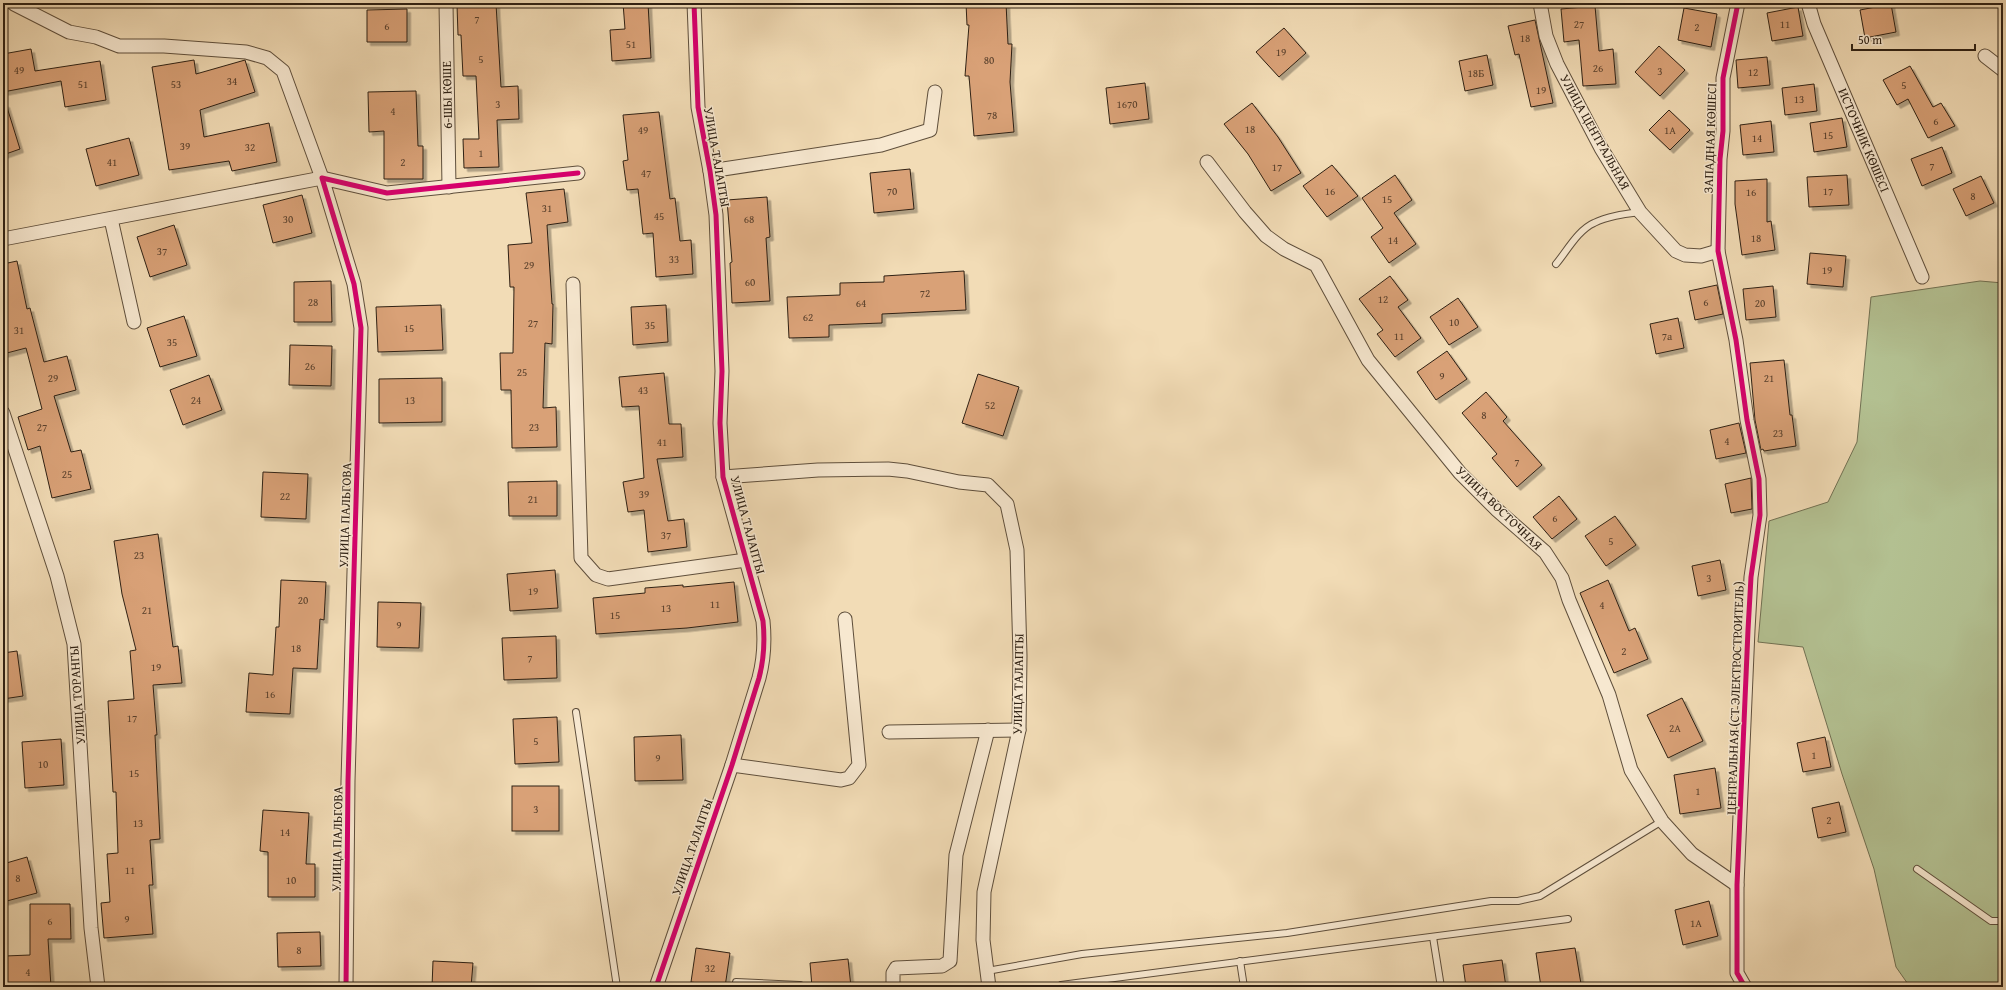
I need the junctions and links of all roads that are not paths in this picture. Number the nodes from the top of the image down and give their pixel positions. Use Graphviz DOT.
graph roads {
  1 [pos="29,3"];
  2 [pos="446,3"];
  3 [pos="694,3"];
  4 [pos="1540,3"];
  5 [pos="1738,3"];
  6 [pos="1808,3"];
  7 [pos="8,5"];
  8 [pos="1985,56"];
  9 [pos="2003,70"];
  10 [pos="935,92"];
  11 [pos="1208,162"];
  12 [pos="710,171"];
  13 [pos="578,173"];
  14 [pos="322,178"];
  15 [pos="449,187"];
  16 [pos="1640,212"];
  17 [pos="111,218"];
  18 [pos="3,240"];
  19 [pos="1718,252"];
  20 [pos="1556,264"];
  21 [pos="1922,277"];
  22 [pos="573,284"];
  23 [pos="134,322"];
  24 [pos="3,413"];
  25 [pos="723,477"];
  26 [pos="746,560"];
  27 [pos="845,619"];
  28 [pos="576,712"];
  29 [pos="988,730"];
  30 [pos="1019,730"];
  31 [pos="889,732"];
  32 [pos="732,765"];
  33 [pos="1662,821"];
  34 [pos="1917,869"];
  35 [pos="1737,885"];
  36 [pos="1568,919"];
  37 [pos="2003,921"];
  38 [pos="1433,937"];
  39 [pos="1240,962"];
  40 [pos="987,970"];
  41 [pos="98,987"];
  42 [pos="346,987"];
  43 [pos="617,987"];
  44 [pos="656,987"];
  45 [pos="735,987"];
  46 [pos="800,987"];
  47 [pos="893,987"];
  48 [pos="989,987"];
  49 [pos="1059,987"];
  50 [pos="1244,987"];
  51 [pos="1441,987"];
  52 [pos="1744,987"];
  1 -- 7 [label="street"];
  2 -- 15 [label="street, 6-ШЫ КӨШЕ"];
  3 -- 12 [label="street, УЛИЦА ТАЛАПТЫ"];
  4 -- 16 [label="street, УЛИЦА ЦЕНТРАЛЬНАЯ"];
  5 -- 19 [label="street, ЗАПАДНАЯ КӨШЕСІ"];
  6 -- 21 [label="street, ИСТОЧНИК КӨШЕСІ"];
  7 -- 14 [label="street, УЛИЦА ПАЛЬГОВА"];
  8 -- 9 [label="street"];
  10 -- 12 [label="street"];
  11 -- 33 [label="street, УЛИЦА ВОСТОЧНАЯ"];
  12 -- 25 [label="street, УЛИЦА ТАЛАПТЫ"];
  13 -- 15 [label="street"];
  14 -- 15 [label="street"];
  14 -- 17 [label="street"];
  14 -- 42 [label="street, УЛИЦА ПАЛЬГОВА"];
  16 -- 19 [label="street, УЛИЦА ЦЕНТРАЛЬНАЯ"];
  16 -- 20 [label="lane"];
  17 -- 18 [label="street"];
  17 -- 23 [label="street"];
  19 -- 35 [label="street, ЦЕНТРАЛЬНАЯ (СТ ЭЛЕКТРОСТРОИТЕЛЬ)"];
  22 -- 26 [label="street, УЛИЦА ТАЛАПТЫ"];
  24 -- 41 [label="street, УЛИЦА ТОРАНГЫ"];
  25 -- 26 [label="street, УЛИЦА ТАЛАПТЫ"];
  25 -- 30 [label="street, УЛИЦА ТАЛАПТЫ"];
  26 -- 32 [label="street, УЛИЦА ТАЛАПТЫ"];
  27 -- 32 [label="street"];
  28 -- 43 [label="lane"];
  29 -- 30 [label="street"];
  29 -- 31 [label="street"];
  29 -- 47 [label="street"];
  30 -- 40 [label="street, УЛИЦА ТАЛАПТЫ"];
  32 -- 44 [label="street, УЛИЦА ТАЛАПТЫ"];
  33 -- 35 [label="street, УЛИЦА ВОСТОЧНАЯ"];
  33 -- 40 [label="lane"];
  34 -- 37 [label="lane"];
  35 -- 52 [label="street, ЦЕНТРАЛЬНАЯ (СТ ЭЛЕКТРОСТРОИТЕЛЬ)"];
  36 -- 38 [label="lane"];
  38 -- 39 [label="lane"];
  38 -- 51 [label="lane"];
  39 -- 49 [label="lane"];
  39 -- 50 [label="lane"];
  40 -- 48 [label="street, УЛИЦА ТАЛАПТЫ"];
  45 -- 46 [label="lane"];
}
